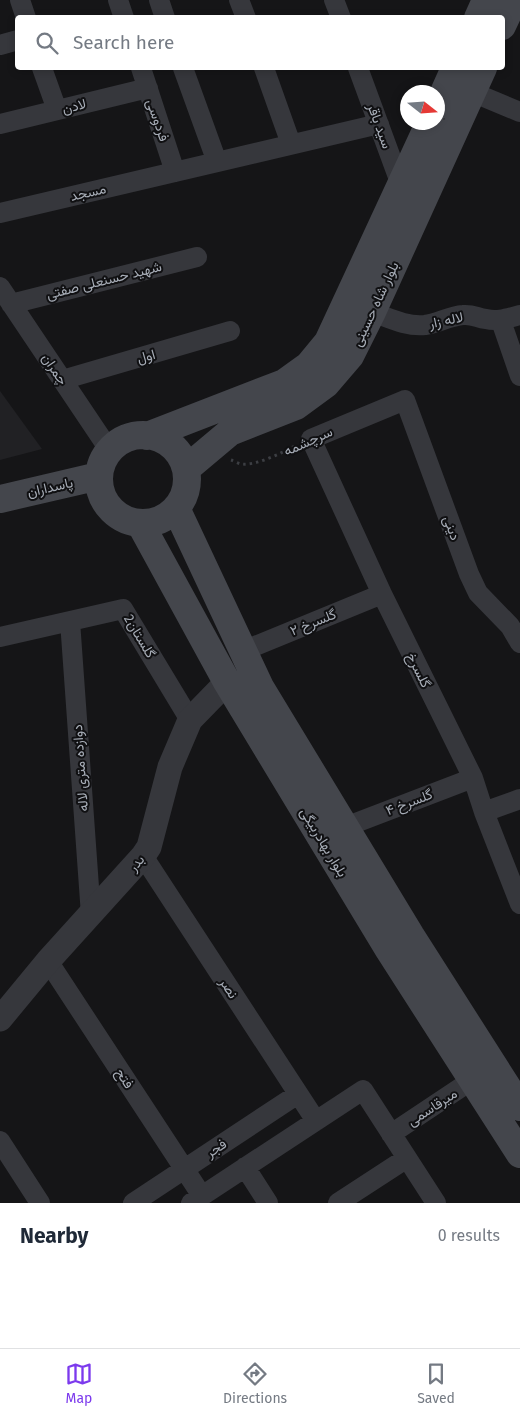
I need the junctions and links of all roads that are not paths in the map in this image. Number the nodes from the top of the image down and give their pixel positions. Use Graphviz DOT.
graph roads {
  1 [pos="20,0"];
  2 [pos="118,0"];
  3 [pos="159,0"];
  4 [pos="240,0"];
  5 [pos="334,0"];
  6 [pos="503,6"];
  7 [pos="25,15"];
  8 [pos="123,15"];
  9 [pos="164,15"];
  10 [pos="245,15"];
  11 [pos="340,15"];
  12 [pos="484,15"];
  13 [pos="15,41"];
  14 [pos="0,45"];
  15 [pos="43,70"];
  16 [pos="141,70"];
  17 [pos="184,70"];
  18 [pos="265,70"];
  19 [pos="359,70"];
  20 [pos="454,70"];
  21 [pos="477,80"];
  22 [pos="148,88"];
  23 [pos="445,90"];
  24 [pos="57,110"];
  25 [pos="520,112"];
  26 [pos="0,124"];
  27 [pos="379,124"];
  28 [pos="426,130"];
  29 [pos="291,144"];
  30 [pos="217,162"];
  31 [pos="176,172"];
  32 [pos="401,185"];
  33 [pos="0,213"];
  34 [pos="197,257"];
  35 [pos="5,296"];
  36 [pos="372,312"];
  37 [pos="520,315"];
  38 [pos="501,320"];
  39 [pos="230,331"];
  40 [pos="520,376"];
  41 [pos="62,380"];
  42 [pos="405,400"];
  43 [pos="147,436"];
  44 [pos="311,439"];
  45 [pos="110,451"];
  46 [pos="186,469"];
  47 [pos="99,476"];
  48 [pos="0,499"];
  49 [pos="176,508"];
  50 [pos="140,523"];
  51 [pos="382,594"];
  52 [pos="70,621"];
  53 [pos="0,637"];
  54 [pos="520,643"];
  55 [pos="243,651"];
  56 [pos="227,682"];
  57 [pos="190,720"];
  58 [pos="473,778"];
  59 [pos="520,799"];
  60 [pos="484,812"];
  61 [pos="345,827"];
  62 [pos="143,856"];
  63 [pos="520,904"];
  64 [pos="91,914"];
  65 [pos="48,961"];
  66 [pos="0,1019"];
  67 [pos="472,1080"];
  68 [pos="298,1094"];
  69 [pos="520,1107"];
  70 [pos="316,1121"];
  71 [pos="391,1134"];
  72 [pos="0,1141"];
  73 [pos="520,1154"];
  74 [pos="407,1158"];
  75 [pos="245,1167"];
  76 [pos="184,1169"];
  77 [pos="197,1200"];
  78 [pos="40,1203"];
  79 [pos="133,1203"];
  80 [pos="268,1203"];
  81 [pos="338,1203"];
  82 [pos="436,1203"];
  1 -- 7 [label="street"];
  2 -- 8 [label="street"];
  3 -- 9 [label="street"];
  4 -- 10 [label="street"];
  5 -- 11 [label="street"];
  6 -- 12 [label="main road"];
  13 -- 14 [label="street"];
  15 -- 24 [label="street"];
  16 -- 22 [label="street, فردوسی"];
  17 -- 30 [label="street"];
  18 -- 29 [label="street"];
  19 -- 27 [label="street, سید باقر"];
  20 -- 23 [label="main road"];
  21 -- 25 [label="street"];
  21 -- 36 [label="main road, بلوار شاه حسینی"];
  22 -- 24 [label="street, لادن"];
  22 -- 31 [label="street, فردوسی"];
  24 -- 26 [label="street, لادن"];
  27 -- 29 [label="street, مسجد"];
  27 -- 32 [label="street, سید باقر"];
  28 -- 32 [label="main road, بلوار شاه حسینی"];
  29 -- 30 [label="street, مسجد"];
  30 -- 31 [label="street, مسجد"];
  31 -- 33 [label="street, مسجد"];
  32 -- 43 [label="main road, بلوار شاه حسینی"];
  34 -- 35 [label="street, شهید حسنعلی صفتی"];
  35 -- 41 [label="street, چمران"];
  36 -- 38 [label="street, لاله زار"];
  36 -- 46 [label="main road, بلوار شاه حسینی"];
  37 -- 38 [label="street, لاله زار"];
  38 -- 40 [label="street"];
  39 -- 41 [label="street, اول"];
  41 -- 45 [label="street, چمران"];
  42 -- 44 [label="street, سرچشمه"];
  42 -- 54 [label="street, دینی"];
  43 -- 45 [label="main road"];
  43 -- 46 [label="main road"];
  44 -- 51 [label="street, گلسرخ"];
  45 -- 47 [label="main road"];
  46 -- 49 [label="main road"];
  47 -- 48 [label="main road, پاسداران"];
  47 -- 50 [label="main road"];
  49 -- 50 [label="main road"];
  49 -- 55 [label="main road, بلوار بهادربیگی"];
  50 -- 56 [label="main road, بلوار بهادربیگی"];
  51 -- 55 [label="street, گلسرخ ۲"];
  51 -- 58 [label="street, گلسرخ"];
  52 -- 53 [label="street, گلستان2"];
  52 -- 57 [label="street, گلستان2"];
  52 -- 64 [label="street, دوازده متری لاله"];
  55 -- 61 [label="main road, بلوار بهادربیگی"];
  56 -- 57 [label="street, بدر"];
  56 -- 67 [label="main road, بلوار بهادربیگی"];
  57 -- 62 [label="street, بدر"];
  58 -- 60 [label="street, گلسرخ"];
  58 -- 61 [label="street, گلسرخ ۴"];
  59 -- 60 [label="street"];
  60 -- 63 [label="street, گلسرخ"];
  61 -- 69 [label="main road, بلوار بهادربیگی"];
  62 -- 64 [label="street, بدر"];
  62 -- 68 [label="street, نصر"];
  64 -- 65 [label="street, بدر"];
  65 -- 66 [label="street, بدر"];
  65 -- 76 [label="street, فتح"];
  67 -- 71 [label="street, میرقاسمی"];
  67 -- 73 [label="main road, بلوار بهادربیگی"];
  68 -- 70 [label="street, نصر"];
  68 -- 76 [label="street, فجر"];
  70 -- 71 [label="street"];
  70 -- 75 [label="street"];
  71 -- 74 [label="street"];
  72 -- 78 [label="street"];
  74 -- 81 [label="street"];
  74 -- 82 [label="street"];
  75 -- 77 [label="street"];
  75 -- 80 [label="street"];
  76 -- 77 [label="street, فتح"];
  76 -- 79 [label="street, فجر"];
}
